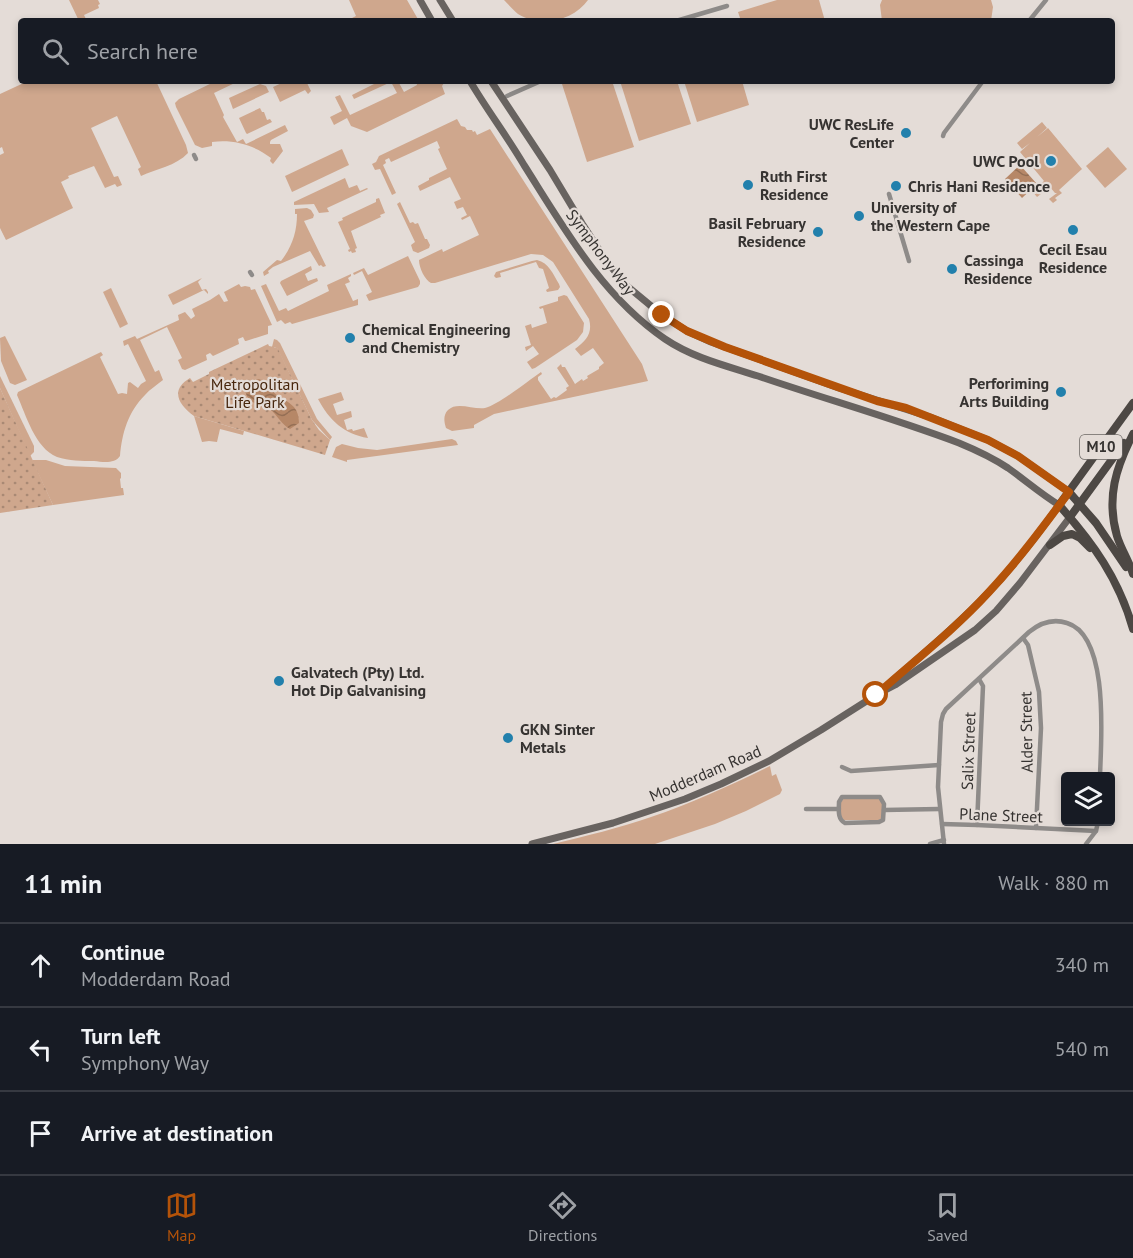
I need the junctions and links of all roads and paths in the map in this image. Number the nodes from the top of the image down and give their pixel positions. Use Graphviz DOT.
graph roads {
  1 [pos="420,0"];
  2 [pos="440,0"];
  3 [pos="1046,0"];
  4 [pos="727,6"];
  5 [pos="430,18"];
  6 [pos="451,18"];
  7 [pos="686,18"];
  8 [pos="1031,18"];
  9 [pos="472,84"];
  10 [pos="493,84"];
  11 [pos="534,84"];
  12 [pos="982,84"];
  13 [pos="507,96"];
  14 [pos="943,136"];
  15 [pos="889,194"];
  16 [pos="909,261"];
  17 [pos="1133,403"];
  18 [pos="1133,432"];
  19 [pos="1069,492"];
  20 [pos="1080,504"];
  21 [pos="1059,505"];
  22 [pos="1070,517"];
  23 [pos="1050,544"];
  24 [pos="1102,559"];
  25 [pos="1133,577"];
  26 [pos="1133,628"];
  27 [pos="1023,638"];
  28 [pos="979,679"];
  29 [pos="876,695"];
  30 [pos="939,765"];
  31 [pos="842,767"];
  32 [pos="1100,772"];
  33 [pos="806,809"];
  34 [pos="839,809"];
  35 [pos="939,809"];
  36 [pos="884,810"];
  37 [pos="942,824"];
  38 [pos="977,825"];
  39 [pos="1097,826"];
  40 [pos="1036,828"];
  41 [pos="1096,831"];
  42 [pos="944,842"];
  43 [pos="532,844"];
  44 [pos="930,844"];
  45 [pos="1086,844"];
  1 -- 5 [label="main road"];
  2 -- 6 [label="main road"];
  3 -- 8 [label="street"];
  4 -- 7 [label="street"];
  9 -- 21 [label="main road, Symphony Way"];
  10 -- 19 [label="main road, Symphony Way"];
  11 -- 13 [label="street"];
  12 -- 14 [label="street"];
  15 -- 16 [label="street"];
  17 -- 19 [label="main road, M10"];
  18 -- 20 [label="main road, M10"];
  18 -- 25 [label="main road"];
  19 -- 20 [label="main road"];
  19 -- 21 [label="main road, M10"];
  20 -- 22 [label="main road, M10"];
  20 -- 25 [label="main road"];
  21 -- 22 [label="main road"];
  21 -- 29 [label="main road, Modderdam Road"];
  22 -- 23 [label="main road, Modderdam Road"];
  22 -- 24 [label="main road"];
  23 -- 24 [label="main road"];
  23 -- 29 [label="main road, Modderdam Road"];
  24 -- 26 [label="main road"];
  27 -- 28 [label="street"];
  27 -- 32 [label="street"];
  27 -- 40 [label="street, Alder Street"];
  28 -- 30 [label="street"];
  28 -- 38 [label="street, Salix Street"];
  29 -- 43 [label="main road, Modderdam Road"];
  30 -- 31 [label="street"];
  30 -- 35 [label="street"];
  33 -- 34 [label="street"];
  34 -- 36 [label="street"];
  34 -- 36 [label="street"];
  35 -- 36 [label="street"];
  35 -- 37 [label="street"];
  37 -- 38 [label="street, Plane Street"];
  37 -- 42 [label="street"];
  38 -- 40 [label="street, Plane Street"];
  39 -- 41 [label="street"];
  40 -- 41 [label="street, Plane Street"];
  41 -- 45 [label="street"];
  42 -- 44 [label="street"];
}
